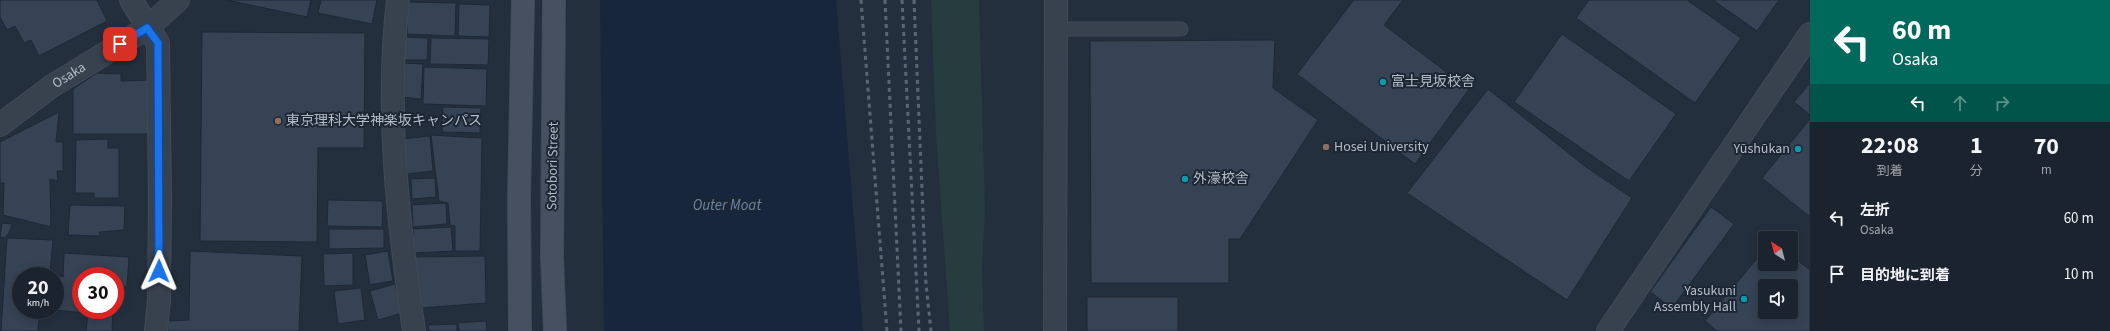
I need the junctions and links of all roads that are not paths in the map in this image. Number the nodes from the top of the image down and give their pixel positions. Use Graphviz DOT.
graph roads {
  1 [pos="131,0"];
  2 [pos="178,0"];
  3 [pos="398,0"];
  4 [pos="524,0"];
  5 [pos="554,0"];
  6 [pos="1056,0"];
  7 [pos="147,28"];
  8 [pos="1056,29"];
  9 [pos="1181,29"];
  10 [pos="1810,34"];
  11 [pos="0,125"];
  12 [pos="156,331"];
  13 [pos="414,331"];
  14 [pos="520,331"];
  15 [pos="555,331"];
  16 [pos="1055,331"];
  17 [pos="1608,331"];
  1 -- 7 [label="street"];
  2 -- 7 [label="street, Osaka"];
  3 -- 13 [label="street"];
  4 -- 14 [label="main road"];
  5 -- 15 [label="main road, Sotobori Street"];
  6 -- 8 [label="street"];
  7 -- 11 [label="street, Osaka"];
  7 -- 12 [label="street"];
  8 -- 9 [label="lane"];
  8 -- 16 [label="street"];
  10 -- 17 [label="street"];
}
